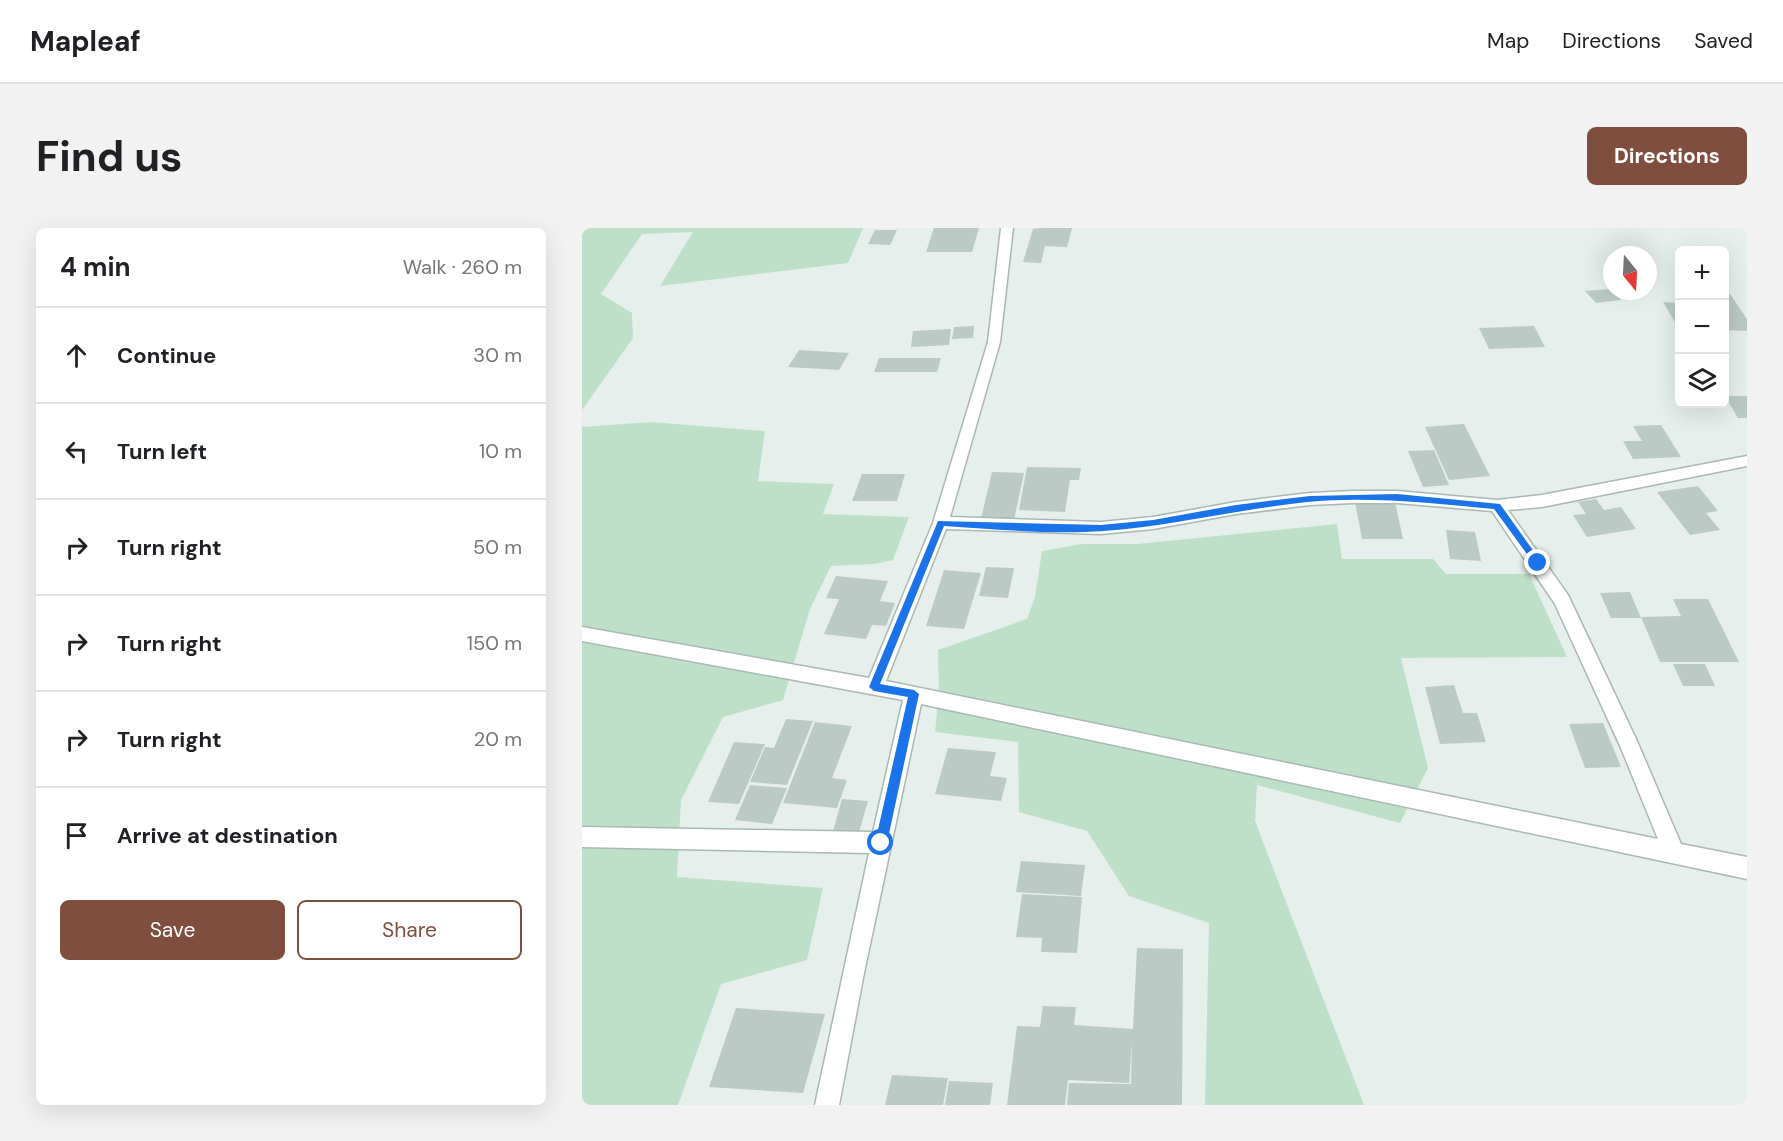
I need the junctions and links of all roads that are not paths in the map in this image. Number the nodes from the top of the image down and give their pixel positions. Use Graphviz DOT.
graph roads {
  1 [pos="1007,228"];
  2 [pos="1747,461"];
  3 [pos="1497,506"];
  4 [pos="941,523"];
  5 [pos="582,634"];
  6 [pos="874,687"];
  7 [pos="914,694"];
  8 [pos="582,837"];
  9 [pos="881,843"];
  10 [pos="1674,852"];
  11 [pos="1747,868"];
  12 [pos="827,1105"];
  1 -- 4 [label="street"];
  2 -- 3 [label="street"];
  3 -- 4 [label="street"];
  3 -- 10 [label="street"];
  4 -- 6 [label="street"];
  5 -- 6 [label="street"];
  6 -- 7 [label="street"];
  7 -- 9 [label="street"];
  7 -- 10 [label="street"];
  8 -- 9 [label="street"];
  9 -- 12 [label="street"];
  10 -- 11 [label="street"];
}
